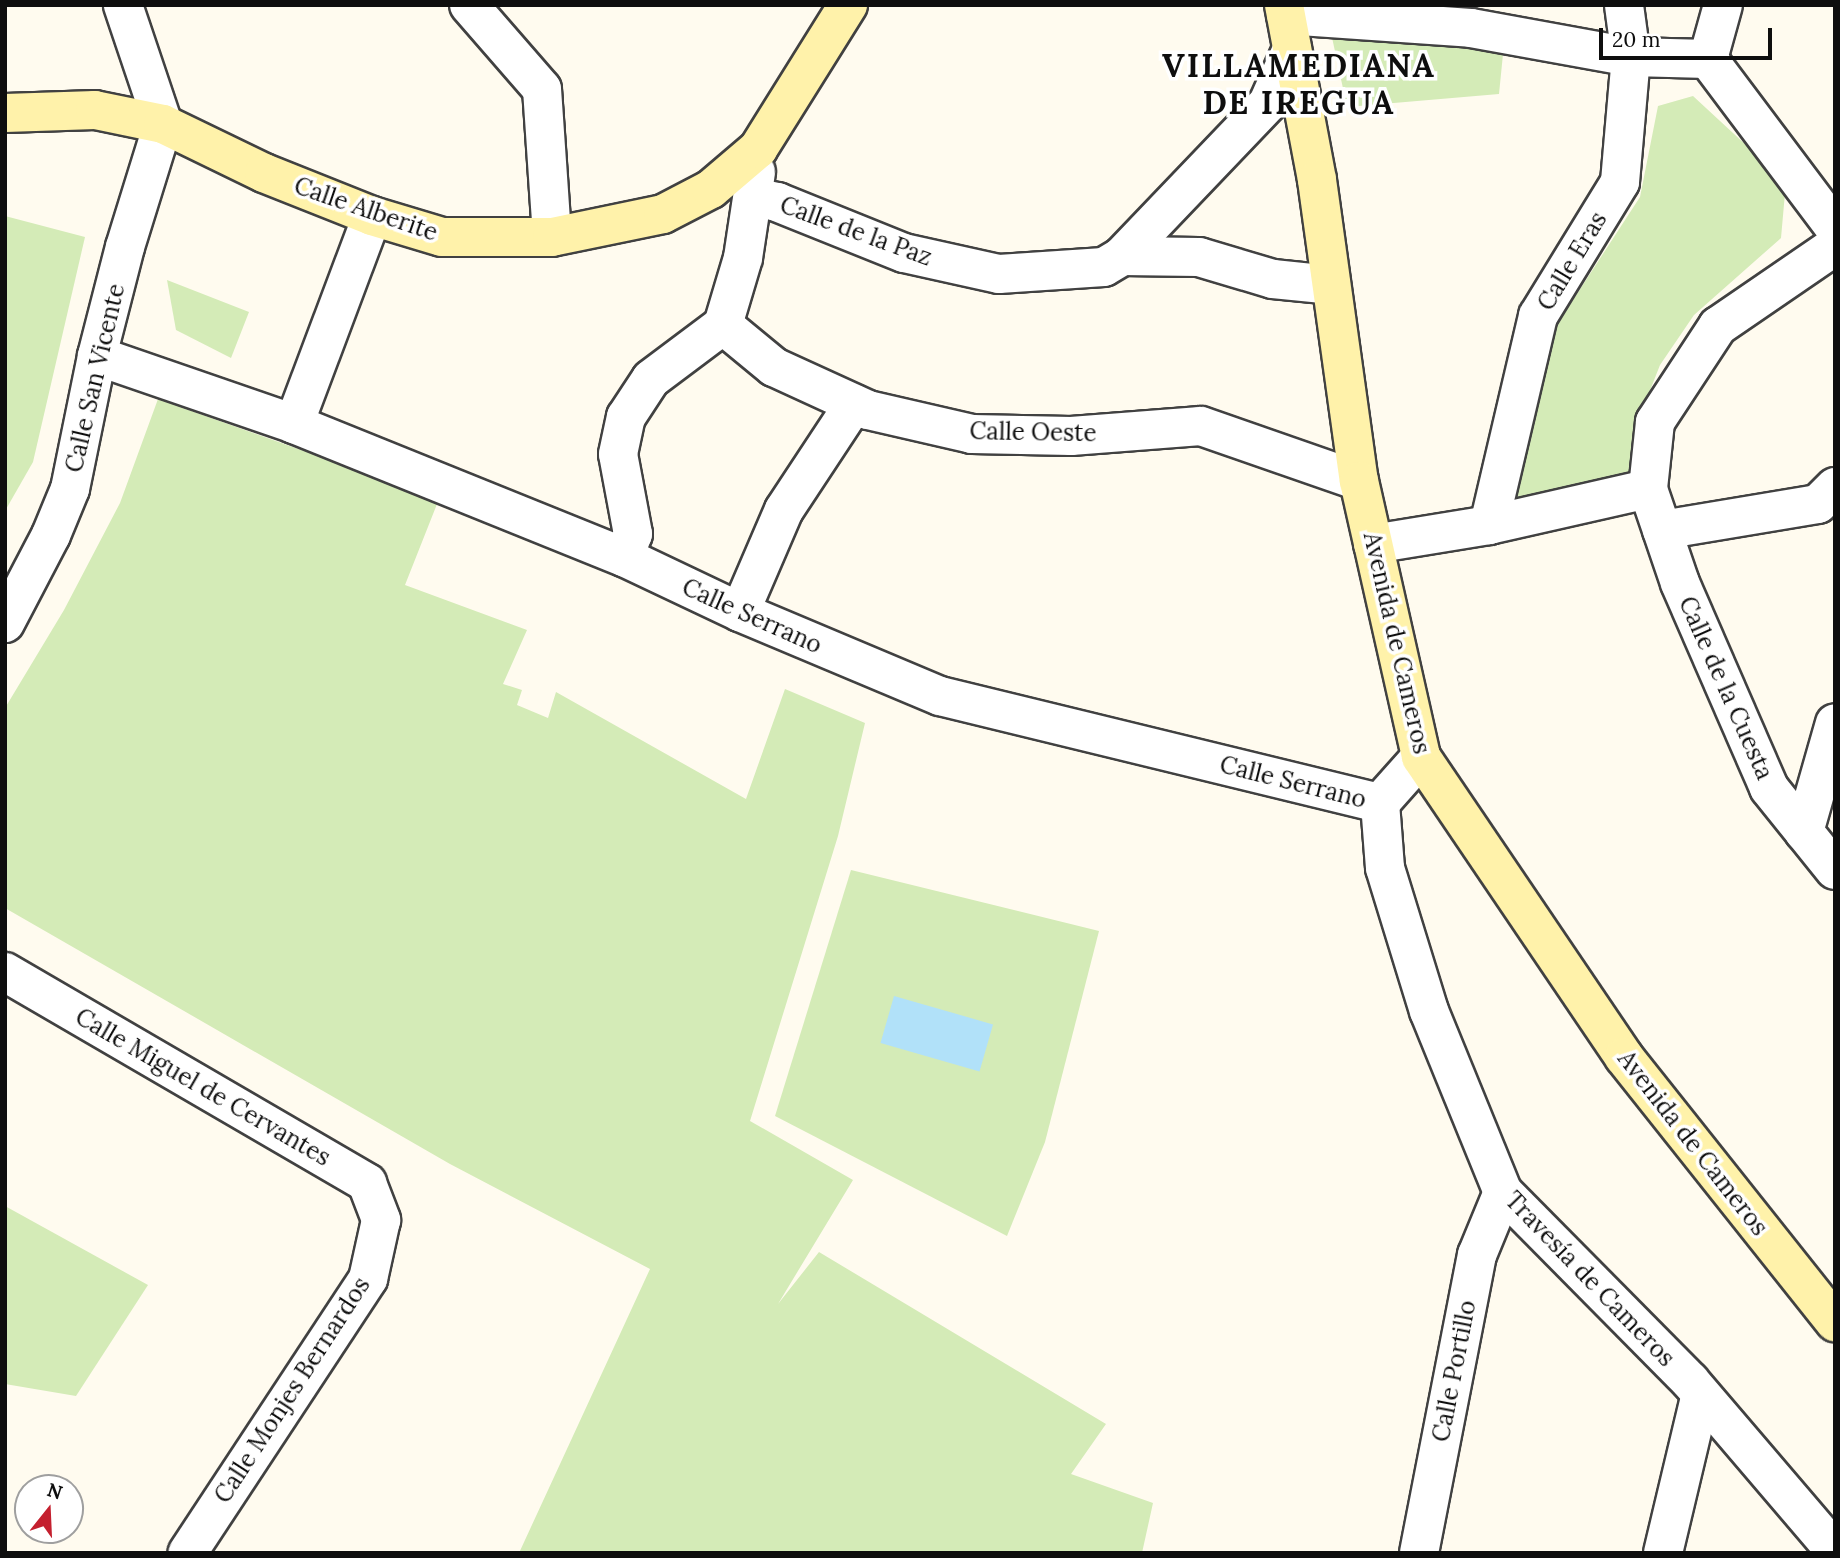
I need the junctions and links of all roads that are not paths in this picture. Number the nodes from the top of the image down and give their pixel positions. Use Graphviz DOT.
graph roads {
  1 [pos="123,5"];
  2 [pos="469,5"];
  3 [pos="848,5"];
  4 [pos="1624,5"];
  5 [pos="1723,5"];
  6 [pos="1287,23"];
  7 [pos="1631,57"];
  8 [pos="1708,60"];
  9 [pos="5,113"];
  10 [pos="163,124"];
  11 [pos="758,149"];
  12 [pos="754,197"];
  13 [pos="372,216"];
  14 [pos="1835,228"];
  15 [pos="552,237"];
  16 [pos="1835,246"];
  17 [pos="1122,256"];
  18 [pos="1331,285"];
  19 [pos="723,326"];
  20 [pos="97,356"];
  21 [pos="854,404"];
  22 [pos="294,424"];
  23 [pos="1359,481"];
  24 [pos="1835,487"];
  25 [pos="1648,489"];
  26 [pos="1489,525"];
  27 [pos="1662,530"];
  28 [pos="1373,544"];
  29 [pos="624,557"];
  30 [pos="740,612"];
  31 [pos="5,623"];
  32 [pos="1835,723"];
  33 [pos="1421,757"];
  34 [pos="1380,803"];
  35 [pos="1804,832"];
  36 [pos="1835,870"];
  37 [pos="5,972"];
  38 [pos="1503,1192"];
  39 [pos="381,1220"];
  40 [pos="1835,1322"];
  41 [pos="1701,1394"];
  42 [pos="1835,1551"];
  43 [pos="187,1553"];
  44 [pos="1419,1553"];
  45 [pos="1663,1553"];
  1 -- 10 [label="street"];
  2 -- 15 [label="street"];
  3 -- 11 [label="main road, Calle Alberite"];
  4 -- 7 [label="street, Calle Eras"];
  5 -- 8 [label="street"];
  6 -- 7 [label="street"];
  6 -- 17 [label="street, Calle de la Paz"];
  6 -- 18 [label="main road, Avenida de Cameros"];
  7 -- 8 [label="street"];
  7 -- 26 [label="street, Calle Eras"];
  8 -- 14 [label="street"];
  9 -- 10 [label="main road, Calle Alberite"];
  10 -- 13 [label="main road, Calle Alberite"];
  10 -- 20 [label="street, Calle San Vicente"];
  11 -- 12 [label="street"];
  11 -- 15 [label="main road, Calle Alberite"];
  12 -- 17 [label="street, Calle de la Paz"];
  12 -- 19 [label="street"];
  13 -- 15 [label="main road, Calle Alberite"];
  13 -- 22 [label="street"];
  16 -- 25 [label="street"];
  17 -- 18 [label="street, Calle de la Paz"];
  18 -- 23 [label="main road, Avenida de Cameros"];
  19 -- 21 [label="street, Calle Oeste"];
  19 -- 29 [label="street"];
  20 -- 22 [label="street, Calle Serrano"];
  20 -- 31 [label="street, Calle San Vicente"];
  21 -- 23 [label="street, Calle Oeste"];
  21 -- 30 [label="street"];
  22 -- 29 [label="street, Calle Serrano"];
  23 -- 28 [label="main road, Avenida de Cameros"];
  24 -- 27 [label="street"];
  25 -- 26 [label="street"];
  25 -- 27 [label="street, Calle de la Cuesta"];
  26 -- 28 [label="street"];
  27 -- 35 [label="street, Calle de la Cuesta"];
  28 -- 33 [label="main road, Avenida de Cameros"];
  29 -- 30 [label="street, Calle Serrano"];
  30 -- 34 [label="street, Calle Serrano"];
  32 -- 35 [label="street"];
  33 -- 34 [label="street, Calle Serrano"];
  33 -- 40 [label="main road, Avenida de Cameros"];
  34 -- 38 [label="street, Travesía de Cameros"];
  35 -- 36 [label="street, Calle de la Cuesta"];
  37 -- 39 [label="street, Calle Miguel de Cervantes"];
  38 -- 41 [label="street, Travesía de Cameros"];
  38 -- 44 [label="street, Calle Portillo"];
  39 -- 43 [label="street, Calle Monjes Bernardos"];
  41 -- 42 [label="street, Travesía de Cameros"];
  41 -- 45 [label="street"];
}
